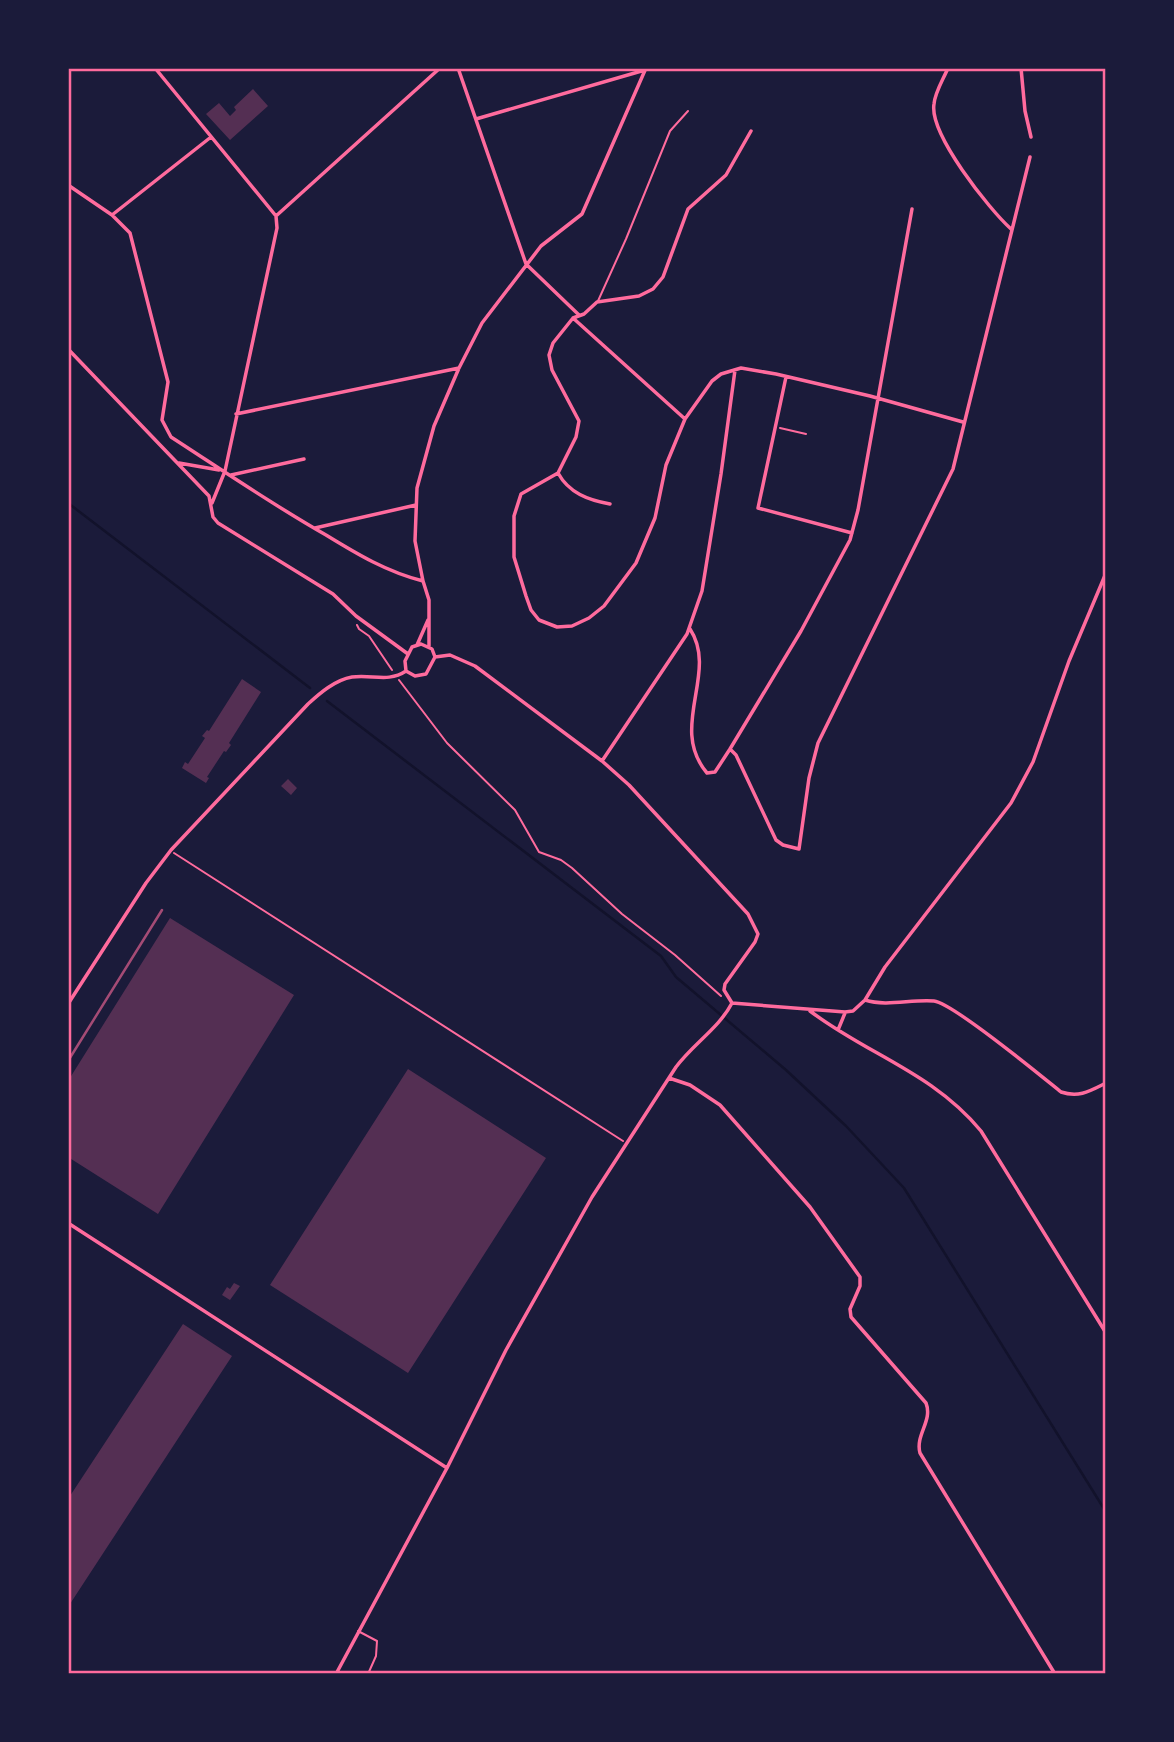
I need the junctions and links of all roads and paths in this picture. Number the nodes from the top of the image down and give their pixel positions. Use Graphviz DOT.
graph roads {
  1 [pos="155,68"];
  2 [pos="440,68"];
  3 [pos="458,68"];
  4 [pos="948,68"];
  5 [pos="1021,68"];
  6 [pos="646,69"];
  7 [pos="688,111"];
  8 [pos="476,119"];
  9 [pos="751,131"];
  10 [pos="211,137"];
  11 [pos="1031,137"];
  12 [pos="1030,157"];
  13 [pos="68,185"];
  14 [pos="912,209"];
  15 [pos="112,215"];
  16 [pos="276,216"];
  17 [pos="1011,229"];
  18 [pos="526,264"];
  19 [pos="597,302"];
  20 [pos="579,315"];
  21 [pos="573,318"];
  22 [pos="68,349"];
  23 [pos="459,368"];
  24 [pos="735,369"];
  25 [pos="786,377"];
  26 [pos="877,399"];
  27 [pos="236,414"];
  28 [pos="685,419"];
  29 [pos="963,422"];
  30 [pos="775,427"];
  31 [pos="806,434"];
  32 [pos="304,459"];
  33 [pos="177,463"];
  34 [pos="225,471"];
  35 [pos="558,473"];
  36 [pos="231,475"];
  37 [pos="212,503"];
  38 [pos="610,504"];
  39 [pos="416,505"];
  40 [pos="313,528"];
  41 [pos="852,533"];
  42 [pos="1106,573"];
  43 [pos="423,581"];
  44 [pos="430,615"];
  45 [pos="356,616"];
  46 [pos="690,629"];
  47 [pos="417,645"];
  48 [pos="429,646"];
  49 [pos="408,654"];
  50 [pos="435,657"];
  51 [pos="406,671"];
  52 [pos="397,677"];
  53 [pos="730,749"];
  54 [pos="602,761"];
  55 [pos="171,850"];
  56 [pos="728,998"];
  57 [pos="865,1000"];
  58 [pos="732,1003"];
  59 [pos="68,1004"];
  60 [pos="809,1010"];
  61 [pos="845,1012"];
  62 [pos="838,1030"];
  63 [pos="669,1078"];
  64 [pos="1106,1083"];
  65 [pos="627,1144"];
  66 [pos="68,1223"];
  67 [pos="1106,1332"];
  68 [pos="447,1468"];
  69 [pos="358,1631"];
  70 [pos="336,1674"];
  71 [pos="368,1674"];
  72 [pos="1055,1674"];
  1 -- 10 [label="street"];
  2 -- 16 [label="street"];
  3 -- 8 [label="street"];
  4 -- 17 [label="street"];
  5 -- 11 [label="street"];
  6 -- 8 [label="street"];
  6 -- 18 [label="street"];
  7 -- 19 [label="lane"];
  8 -- 18 [label="street"];
  9 -- 19 [label="street"];
  10 -- 15 [label="street"];
  10 -- 16 [label="street"];
  12 -- 17 [label="street"];
  13 -- 15 [label="street"];
  14 -- 26 [label="street"];
  15 -- 34 [label="street"];
  16 -- 27 [label="street"];
  17 -- 29 [label="street"];
  18 -- 20 [label="street"];
  18 -- 23 [label="street"];
  19 -- 20 [label="street"];
  20 -- 21 [label="street"];
  21 -- 28 [label="street"];
  21 -- 35 [label="street"];
  22 -- 33 [label="street"];
  23 -- 27 [label="street"];
  23 -- 39 [label="street"];
  24 -- 25 [label="street"];
  24 -- 28 [label="street"];
  24 -- 46 [label="street"];
  25 -- 26 [label="street"];
  25 -- 30 [label="street"];
  26 -- 29 [label="street"];
  26 -- 41 [label="street"];
  27 -- 34 [label="street"];
  28 -- 35 [label="street"];
  29 -- 53 [label="street"];
  30 -- 31 [label="path"];
  30 -- 41 [label="street"];
  32 -- 36 [label="street"];
  33 -- 34 [label="street"];
  33 -- 37 [label="street"];
  34 -- 36 [label="street"];
  34 -- 37 [label="street"];
  35 -- 38 [label="street"];
  36 -- 40 [label="street"];
  37 -- 45 [label="street"];
  39 -- 40 [label="street"];
  39 -- 43 [label="street"];
  40 -- 43 [label="street"];
  41 -- 53 [label="street"];
  42 -- 57 [label="street"];
  43 -- 44 [label="street"];
  44 -- 47 [label="street"];
  44 -- 48 [label="street"];
  45 -- 49 [label="street"];
  45 -- 52 [label="path"];
  46 -- 53 [label="street"];
  46 -- 54 [label="street"];
  47 -- 48 [label="street"];
  47 -- 49 [label="street"];
  48 -- 50 [label="street"];
  49 -- 51 [label="street"];
  50 -- 51 [label="street"];
  50 -- 54 [label="street"];
  51 -- 52 [label="street"];
  52 -- 55 [label="street"];
  52 -- 56 [label="path"];
  54 -- 56 [label="street"];
  55 -- 59 [label="street"];
  55 -- 65 [label="path"];
  56 -- 58 [label="street"];
  57 -- 61 [label="street"];
  57 -- 64 [label="street"];
  58 -- 60 [label="street"];
  58 -- 63 [label="street"];
  60 -- 61 [label="street"];
  60 -- 62 [label="street"];
  61 -- 62 [label="street"];
  62 -- 67 [label="street"];
  63 -- 65 [label="street"];
  63 -- 72 [label="street"];
  65 -- 68 [label="street"];
  66 -- 68 [label="street"];
  68 -- 69 [label="street"];
  69 -- 70 [label="street"];
  69 -- 71 [label="lane"];
}
